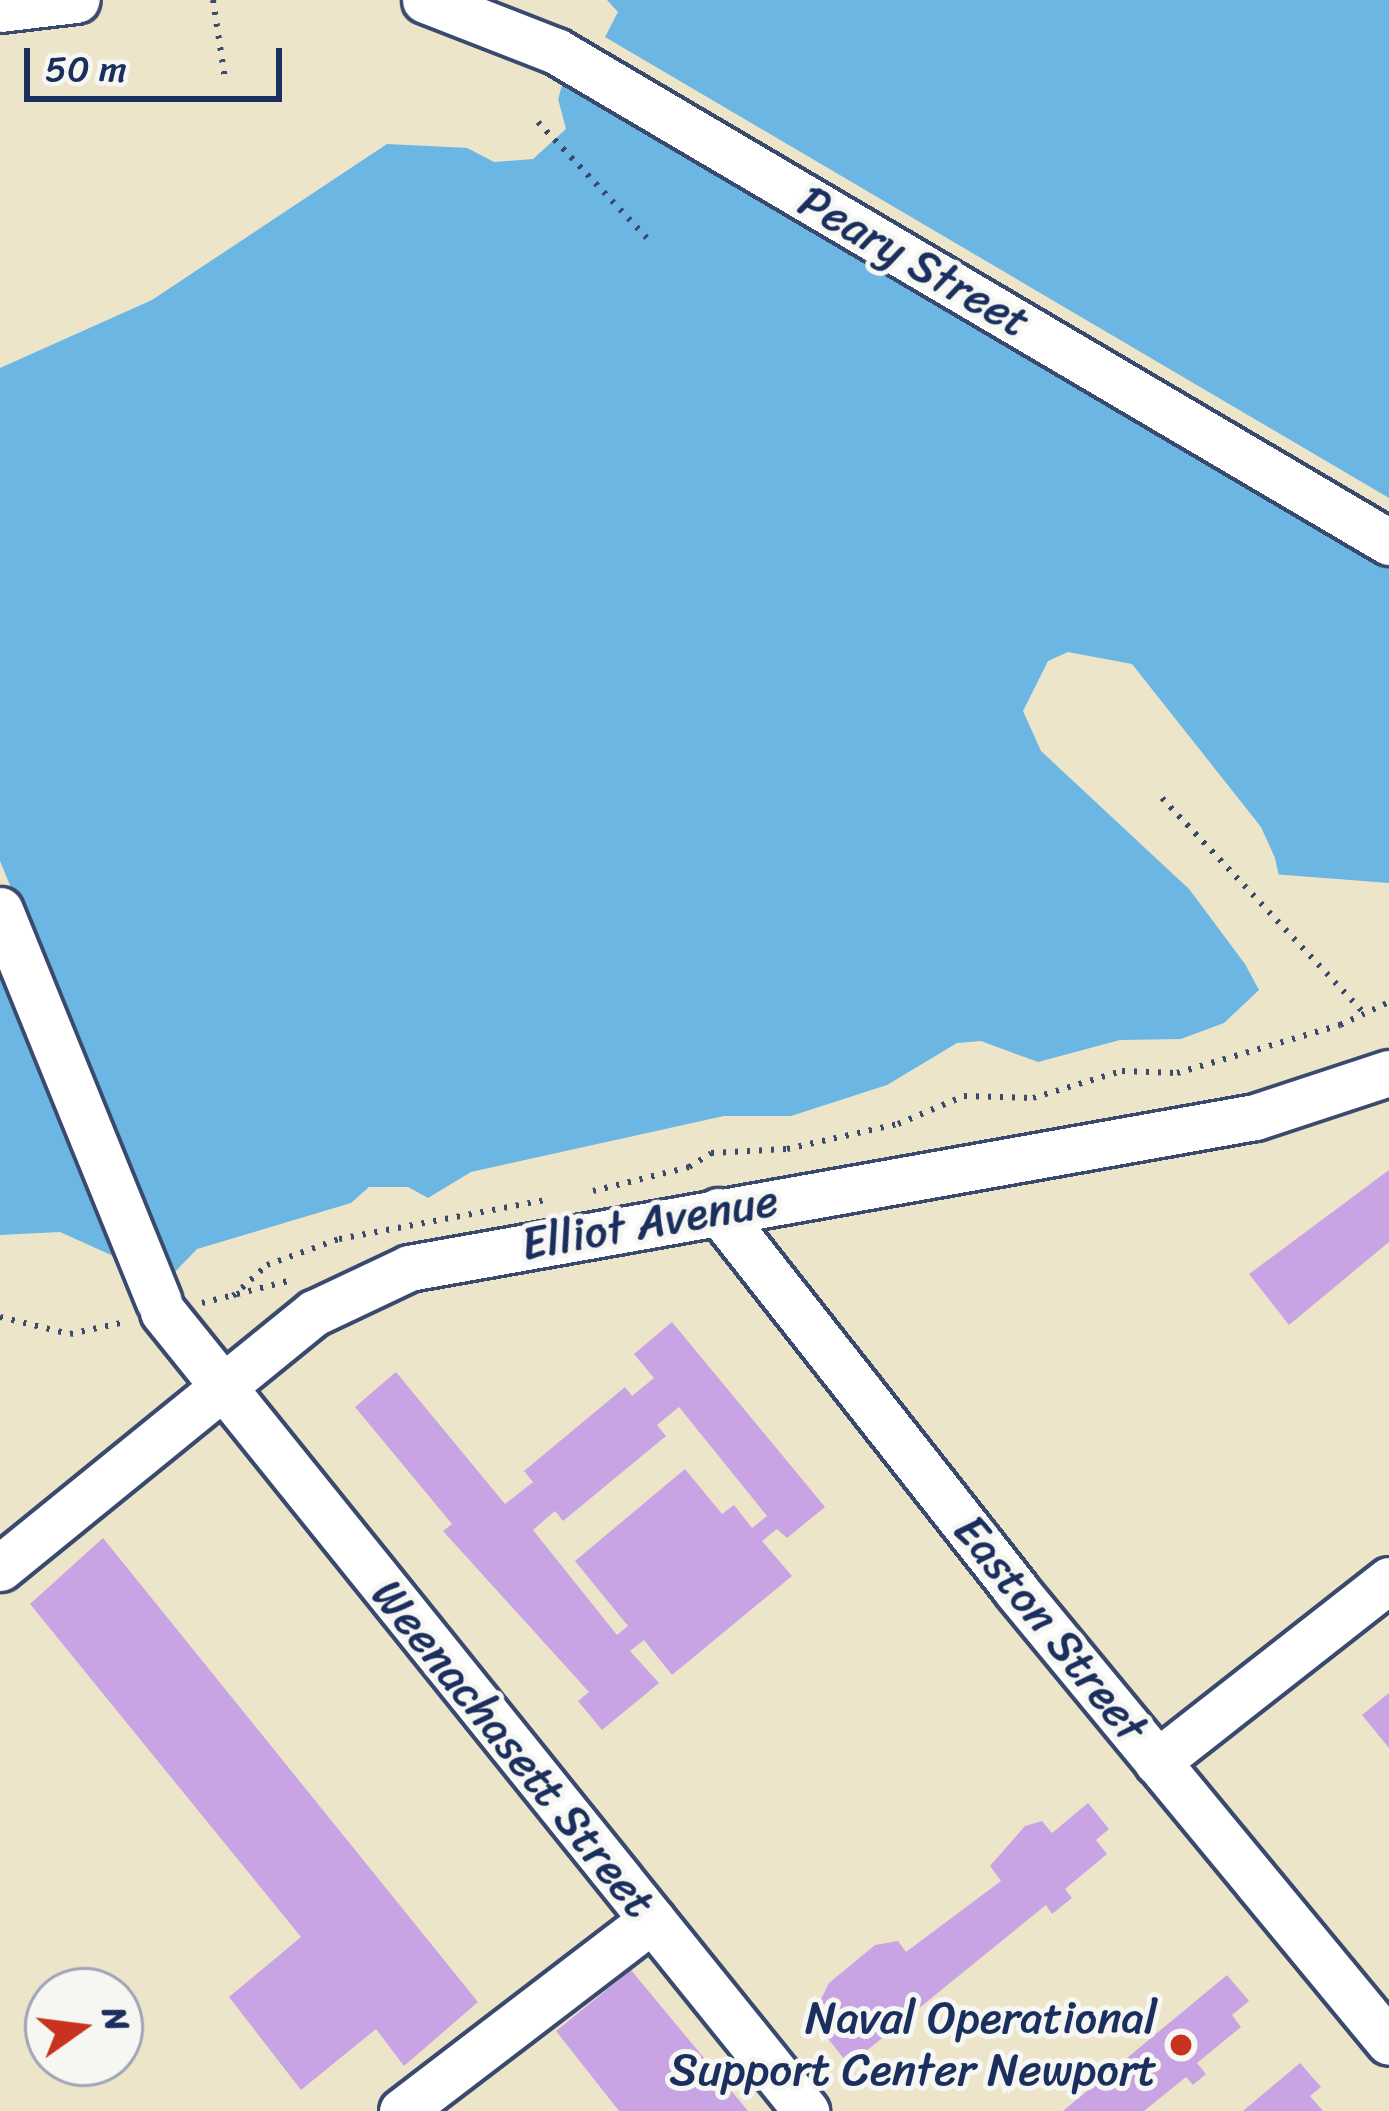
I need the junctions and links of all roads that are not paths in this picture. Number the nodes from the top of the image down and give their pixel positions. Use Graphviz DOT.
graph roads {
  1 [pos="76,0"];
  2 [pos="429,0"];
  3 [pos="0,9"];
  4 [pos="1389,542"];
  5 [pos="0,910"];
  6 [pos="1389,1073"];
  7 [pos="718,1211"];
  8 [pos="219,1388"];
  9 [pos="0,1568"];
  10 [pos="1389,1580"];
  11 [pos="1157,1762"];
  12 [pos="652,1920"];
  13 [pos="1389,2042"];
  14 [pos="402,2111"];
  15 [pos="806,2111"];
  1 -- 3 [label="street"];
  2 -- 4 [label="street, Peary Street"];
  5 -- 8 [label="street, Weenachasett Street"];
  6 -- 7 [label="street, Elliot Avenue"];
  7 -- 8 [label="street, Elliot Avenue"];
  7 -- 11 [label="street, Easton Street"];
  8 -- 9 [label="street, Elliot Avenue"];
  8 -- 12 [label="street, Weenachasett Street"];
  10 -- 11 [label="street"];
  11 -- 13 [label="street, Easton Street"];
  12 -- 14 [label="street"];
  12 -- 15 [label="street, Weenachasett Street"];
}
